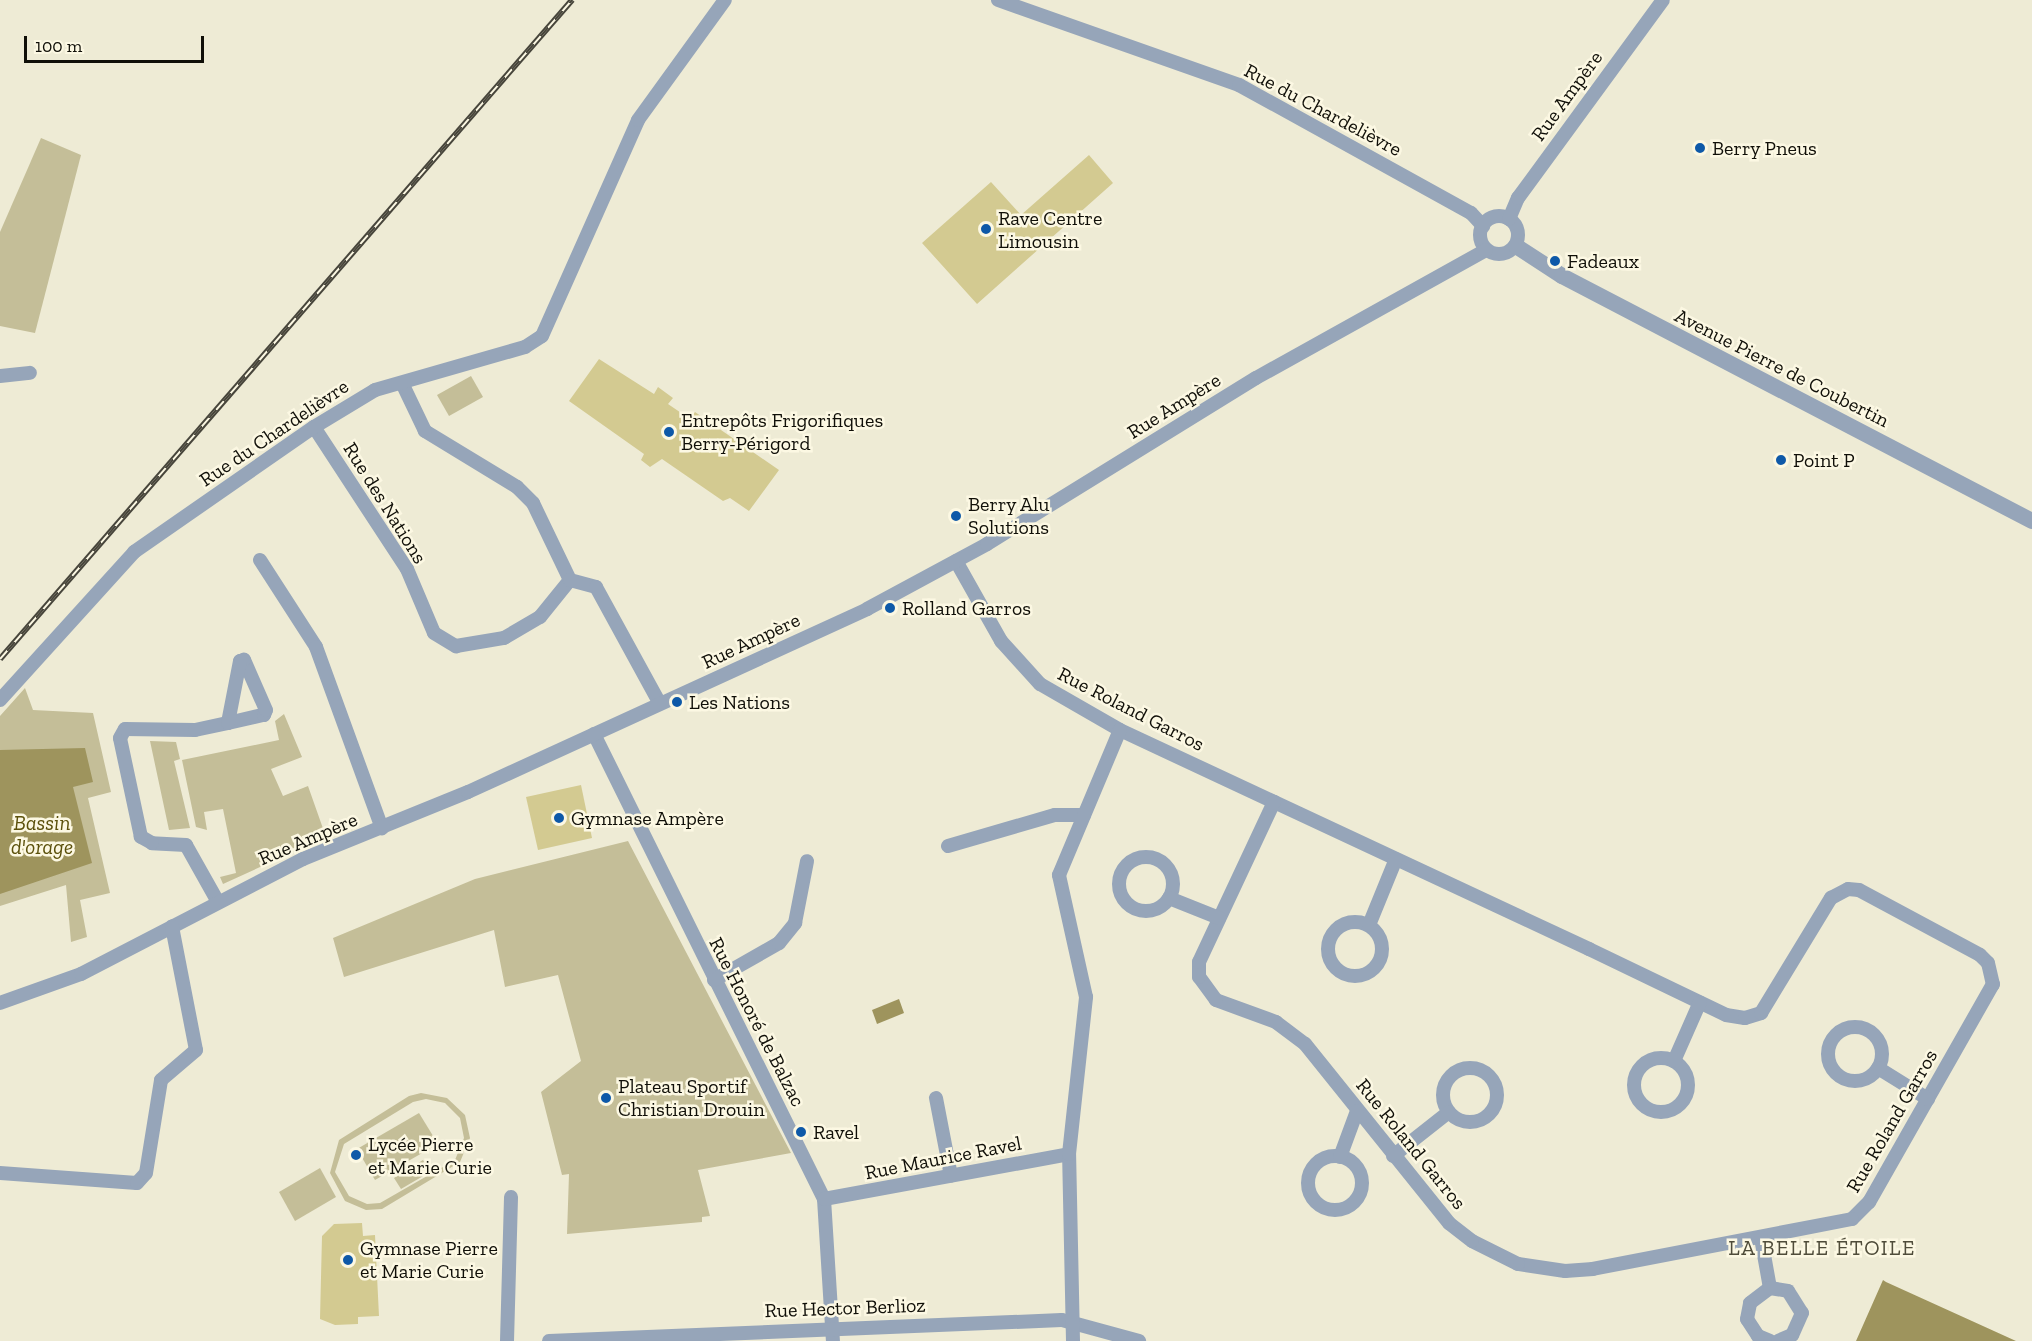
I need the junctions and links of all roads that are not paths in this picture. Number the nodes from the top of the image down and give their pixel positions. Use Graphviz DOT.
graph roads {
  1 [pos="725,0"];
  2 [pos="998,0"];
  3 [pos="1663,0"];
  4 [pos="1509,219"];
  5 [pos="1483,226"];
  6 [pos="1516,246"];
  7 [pos="1486,250"];
  8 [pos="30,373"];
  9 [pos="0,376"];
  10 [pos="403,385"];
  11 [pos="314,427"];
  12 [pos="2032,521"];
  13 [pos="261,560"];
  14 [pos="956,561"];
  15 [pos="570,580"];
  16 [pos="0,700"];
  17 [pos="660,704"];
  18 [pos="228,723"];
  19 [pos="1120,730"];
  20 [pos="594,734"];
  21 [pos="1274,802"];
  22 [pos="1084,815"];
  23 [pos="382,828"];
  24 [pos="948,846"];
  25 [pos="1396,859"];
  26 [pos="807,861"];
  27 [pos="1169,898"];
  28 [pos="218,902"];
  29 [pos="1220,918"];
  30 [pos="1369,925"];
  31 [pos="172,926"];
  32 [pos="714,980"];
  33 [pos="1700,1002"];
  34 [pos="0,1003"];
  35 [pos="1674,1062"];
  36 [pos="1878,1068"];
  37 [pos="936,1098"];
  38 [pos="1928,1099"];
  39 [pos="1358,1111"];
  40 [pos="1449,1112"];
  41 [pos="1069,1154"];
  42 [pos="1393,1156"];
  43 [pos="1340,1157"];
  44 [pos="0,1173"];
  45 [pos="951,1176"];
  46 [pos="512,1197"];
  47 [pos="824,1199"];
  48 [pos="1761,1238"];
  49 [pos="1770,1288"];
  50 [pos="1073,1320"];
  51 [pos="833,1335"];
  52 [pos="507,1341"];
  53 [pos="549,1341"];
  54 [pos="1073,1341"];
  55 [pos="1139,1341"];
  56 [pos="1770,1341"];
  57 [pos="1778,1341"];
  1 -- 10 [label="street, Rue du Chardelièvre"];
  2 -- 5 [label="street, Rue du Chardelièvre"];
  3 -- 4 [label="street, Rue Ampère"];
  4 -- 5 [label="street"];
  4 -- 6 [label="street"];
  5 -- 7 [label="street"];
  6 -- 7 [label="street"];
  6 -- 12 [label="street, Avenue Pierre de Coubertin"];
  7 -- 14 [label="street, Rue Ampère"];
  8 -- 9 [label="street"];
  10 -- 11 [label="street, Rue du Chardelièvre"];
  10 -- 15 [label="street"];
  11 -- 15 [label="street, Rue des Nations"];
  11 -- 16 [label="street, Rue du Chardelièvre"];
  13 -- 23 [label="street"];
  14 -- 17 [label="street, Rue Ampère"];
  14 -- 19 [label="street, Rue Roland Garros"];
  15 -- 17 [label="street"];
  17 -- 20 [label="street, Rue Ampère"];
  18 -- 28 [label="street"];
  19 -- 21 [label="street, Rue Roland Garros"];
  19 -- 22 [label="street"];
  20 -- 23 [label="street, Rue Ampère"];
  20 -- 32 [label="street, Rue Honoré de Balzac"];
  21 -- 25 [label="street, Rue Roland Garros"];
  21 -- 29 [label="street, Rue Roland Garros"];
  22 -- 24 [label="street"];
  22 -- 41 [label="street"];
  23 -- 28 [label="street, Rue Ampère"];
  25 -- 30 [label="street"];
  25 -- 33 [label="street, Rue Roland Garros"];
  26 -- 32 [label="street"];
  27 -- 29 [label="street"];
  28 -- 31 [label="street, Rue Ampère"];
  29 -- 39 [label="street, Rue Roland Garros"];
  31 -- 34 [label="street, Rue Ampère"];
  31 -- 44 [label="street"];
  32 -- 47 [label="street, Rue Honoré de Balzac"];
  33 -- 35 [label="street"];
  33 -- 38 [label="street, Rue Roland Garros"];
  36 -- 38 [label="street"];
  37 -- 45 [label="street"];
  38 -- 48 [label="street, Rue Roland Garros"];
  39 -- 42 [label="street, Rue Roland Garros"];
  39 -- 43 [label="street"];
  40 -- 42 [label="street"];
  41 -- 45 [label="street, Rue Maurice Ravel"];
  41 -- 50 [label="street"];
  42 -- 48 [label="street, Rue Roland Garros"];
  45 -- 47 [label="street, Rue Maurice Ravel"];
  46 -- 52 [label="street"];
  47 -- 51 [label="street, Rue Honoré de Balzac"];
  48 -- 49 [label="street"];
  49 -- 56 [label="street"];
  49 -- 57 [label="street"];
  50 -- 51 [label="street, Rue Hector Berlioz"];
  50 -- 54 [label="street"];
  50 -- 55 [label="street, Rue Hector Berlioz"];
  51 -- 53 [label="street, Rue Hector Berlioz"];
}
